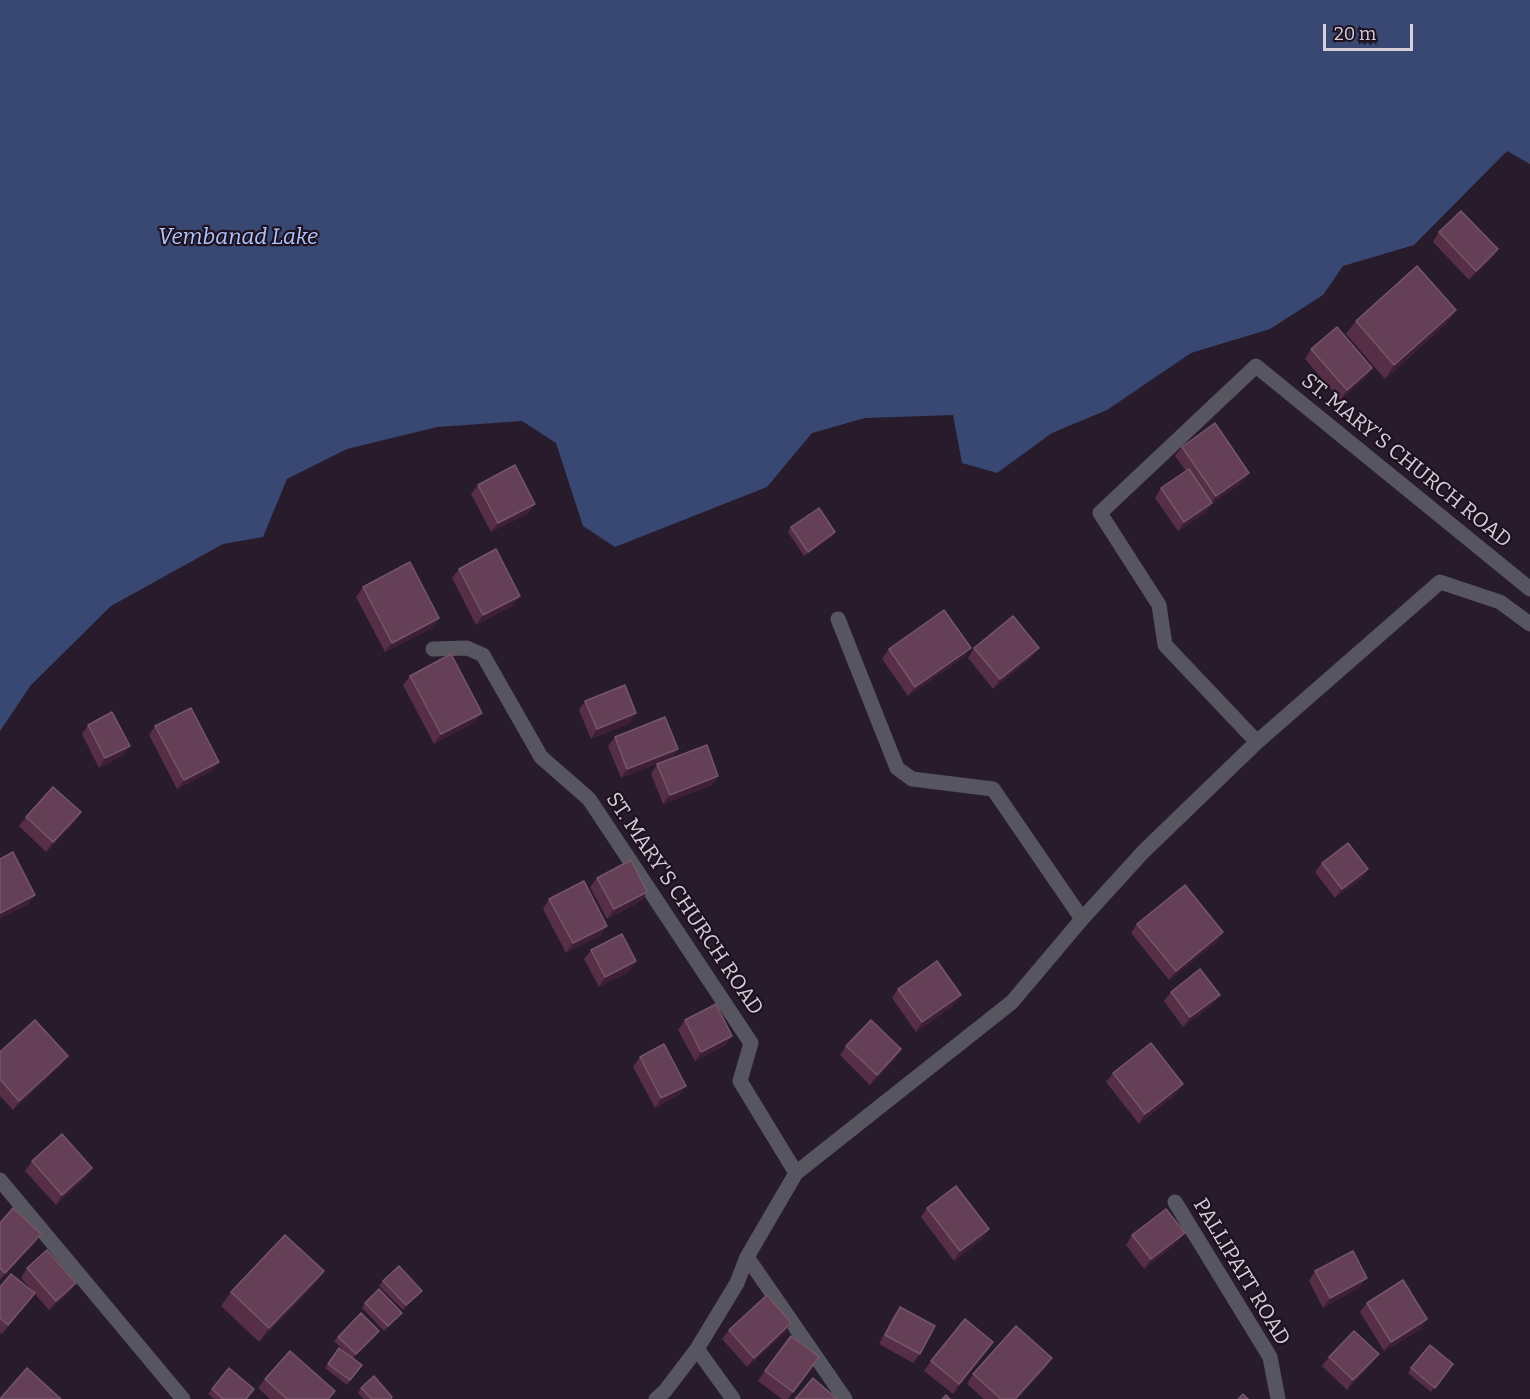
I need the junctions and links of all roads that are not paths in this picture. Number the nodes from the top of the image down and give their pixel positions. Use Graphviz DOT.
graph roads {
  1 [pos="1530,589"];
  2 [pos="838,619"];
  3 [pos="1530,624"];
  4 [pos="433,649"];
  5 [pos="1257,742"];
  6 [pos="1082,919"];
  7 [pos="796,1173"];
  8 [pos="0,1180"];
  9 [pos="1175,1202"];
  10 [pos="747,1257"];
  11 [pos="697,1349"];
  12 [pos="183,1399"];
  13 [pos="656,1399"];
  14 [pos="733,1399"];
  15 [pos="845,1399"];
  16 [pos="1278,1399"];
  1 -- 5 [label="street, ST. MARY'S CHURCH ROAD"];
  2 -- 6 [label="street"];
  3 -- 5 [label="street"];
  4 -- 7 [label="street, ST. MARY'S CHURCH ROAD"];
  5 -- 6 [label="street"];
  6 -- 7 [label="street"];
  7 -- 10 [label="street"];
  8 -- 12 [label="street"];
  9 -- 16 [label="street, PALLIPATT ROAD"];
  10 -- 11 [label="street"];
  10 -- 15 [label="street"];
  11 -- 13 [label="street"];
  11 -- 14 [label="street"];
}
